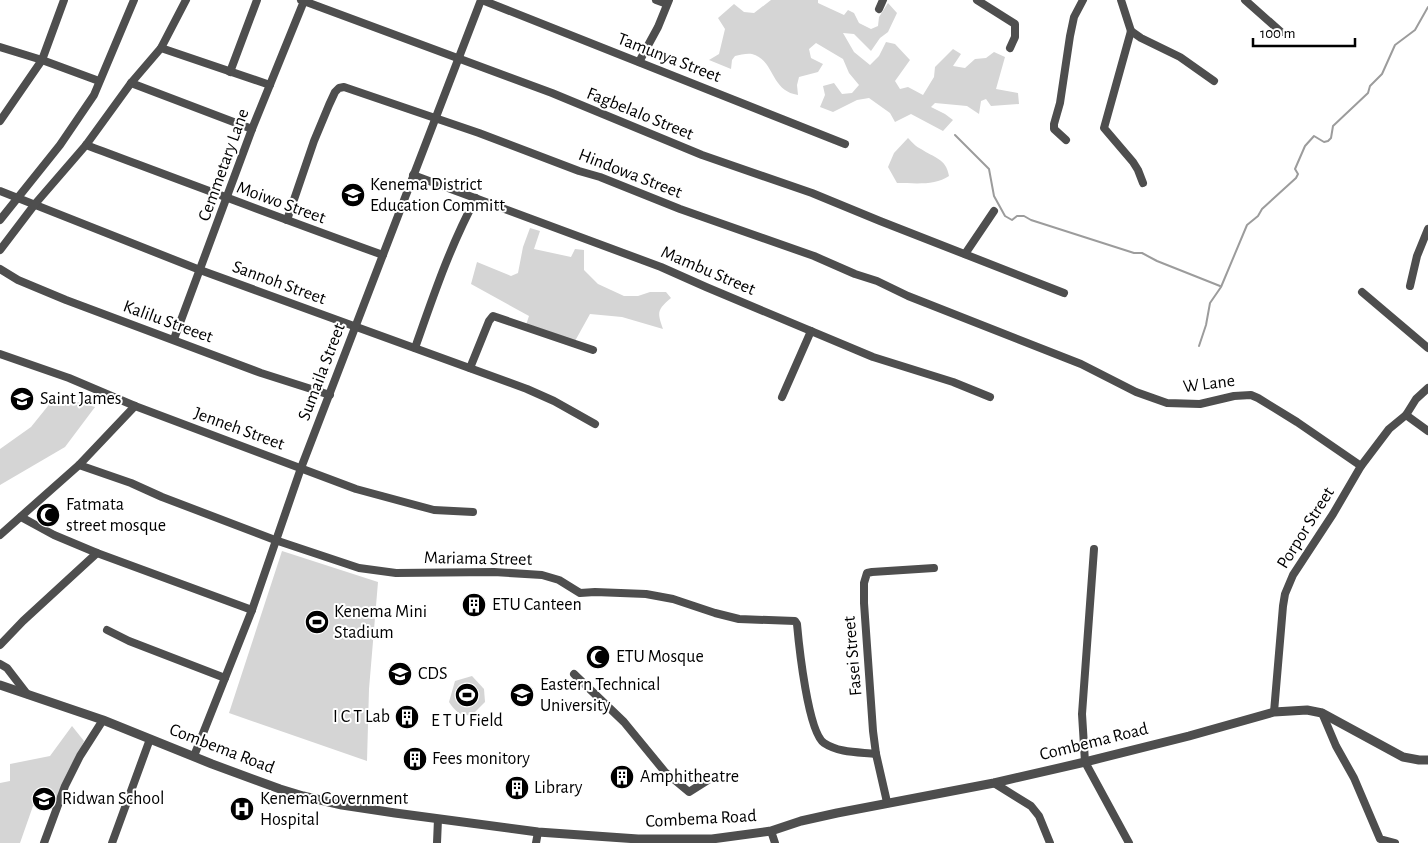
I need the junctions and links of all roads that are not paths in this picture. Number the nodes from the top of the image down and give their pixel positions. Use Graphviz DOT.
graph roads {
  1 [pos="64,0"];
  2 [pos="134,0"];
  3 [pos="186,0"];
  4 [pos="257,0"];
  5 [pos="302,0"];
  6 [pos="481,0"];
  7 [pos="656,0"];
  8 [pos="883,0"];
  9 [pos="977,0"];
  10 [pos="1083,0"];
  11 [pos="1121,0"];
  12 [pos="1245,0"];
  13 [pos="668,2"];
  14 [pos="879,9"];
  15 [pos="1131,31"];
  16 [pos="1281,32"];
  17 [pos="0,47"];
  18 [pos="161,48"];
  19 [pos="1010,48"];
  20 [pos="459,58"];
  21 [pos="42,60"];
  22 [pos="640,62"];
  23 [pos="230,72"];
  24 [pos="1214,81"];
  25 [pos="99,82"];
  26 [pos="131,84"];
  27 [pos="270,85"];
  28 [pos="436,119"];
  29 [pos="0,121"];
  30 [pos="252,129"];
  31 [pos="1066,140"];
  32 [pos="845,144"];
  33 [pos="86,145"];
  34 [pos="413,175"];
  35 [pos="1143,183"];
  36 [pos="0,191"];
  37 [pos="18,198"];
  38 [pos="476,198"];
  39 [pos="227,199"];
  40 [pos="35,204"];
  41 [pos="994,212"];
  42 [pos="0,220"];
  43 [pos="287,220"];
  44 [pos="1428,229"];
  45 [pos="0,250"];
  46 [pos="965,254"];
  47 [pos="382,255"];
  48 [pos="0,269"];
  49 [pos="200,270"];
  50 [pos="1410,286"];
  51 [pos="1362,292"];
  52 [pos="1064,293"];
  53 [pos="355,327"];
  54 [pos="811,331"];
  55 [pos="174,339"];
  56 [pos="415,348"];
  57 [pos="1428,348"];
  58 [pos="593,350"];
  59 [pos="0,354"];
  60 [pos="470,368"];
  61 [pos="1105,377"];
  62 [pos="1428,388"];
  63 [pos="330,396"];
  64 [pos="782,397"];
  65 [pos="990,397"];
  66 [pos="134,406"];
  67 [pos="1406,415"];
  68 [pos="595,424"];
  69 [pos="1428,431"];
  70 [pos="79,465"];
  71 [pos="1361,466"];
  72 [pos="301,468"];
  73 [pos="473,512"];
  74 [pos="21,517"];
  75 [pos="0,535"];
  76 [pos="275,540"];
  77 [pos="1094,549"];
  78 [pos="97,553"];
  79 [pos="934,568"];
  80 [pos="252,610"];
  81 [pos="107,630"];
  82 [pos="0,645"];
  83 [pos="0,664"];
  84 [pos="574,674"];
  85 [pos="225,678"];
  86 [pos="1,687"];
  87 [pos="27,694"];
  88 [pos="1274,712"];
  89 [pos="1322,713"];
  90 [pos="103,720"];
  91 [pos="150,739"];
  92 [pos="876,754"];
  93 [pos="194,756"];
  94 [pos="1428,760"];
  95 [pos="1085,762"];
  96 [pos="708,780"];
  97 [pos="994,783"];
  98 [pos="888,802"];
  99 [pos="438,819"];
  100 [pos="771,831"];
  101 [pos="538,832"];
  102 [pos="44,843"];
  103 [pos="112,843"];
  104 [pos="437,843"];
  105 [pos="536,843"];
  106 [pos="775,843"];
  107 [pos="1050,843"];
  108 [pos="1129,843"];
  109 [pos="1395,843"];
  1 -- 21 [label="street"];
  2 -- 25 [label="street"];
  3 -- 18 [label="street"];
  4 -- 23 [label="street"];
  5 -- 20 [label="street, Fagbelalo Street"];
  5 -- 27 [label="street, Cemmetary Lane"];
  6 -- 20 [label="street, Sumaila Street"];
  6 -- 22 [label="street, Tamunya Street"];
  7 -- 13 [label="street"];
  8 -- 14 [label="street"];
  9 -- 19 [label="street"];
  10 -- 31 [label="street"];
  11 -- 15 [label="street"];
  12 -- 16 [label="street"];
  13 -- 22 [label="street"];
  15 -- 24 [label="street"];
  15 -- 35 [label="street"];
  17 -- 21 [label="street"];
  18 -- 23 [label="street"];
  18 -- 26 [label="street"];
  20 -- 28 [label="street, Sumaila Street"];
  20 -- 46 [label="street, Fagbelalo Street"];
  21 -- 25 [label="street"];
  21 -- 29 [label="street"];
  22 -- 32 [label="street, Tamunya Street"];
  23 -- 27 [label="street"];
  25 -- 37 [label="street"];
  26 -- 30 [label="street"];
  26 -- 33 [label="street"];
  27 -- 30 [label="street, Cemmetary Lane"];
  28 -- 34 [label="street, Sumaila Street"];
  28 -- 43 [label="street, Hindowa Street"];
  28 -- 61 [label="street, Hindowa Street"];
  30 -- 39 [label="street, Cemmetary Lane"];
  33 -- 39 [label="street, Moiwo Street"];
  33 -- 40 [label="street"];
  34 -- 38 [label="street, Mambu Street"];
  34 -- 47 [label="street, Sumaila Street"];
  36 -- 37 [label="street, Sannoh Street"];
  37 -- 40 [label="street, Sannoh Street"];
  37 -- 42 [label="street"];
  38 -- 54 [label="street, Mambu Street"];
  38 -- 56 [label="street"];
  39 -- 43 [label="street, Moiwo Street"];
  39 -- 49 [label="street, Cemmetary Lane"];
  40 -- 45 [label="street"];
  40 -- 49 [label="street, Sannoh Street"];
  41 -- 46 [label="street"];
  43 -- 47 [label="street, Moiwo Street"];
  44 -- 50 [label="street"];
  46 -- 52 [label="street, Fagbelalo Street"];
  47 -- 53 [label="street, Sumaila Street"];
  48 -- 55 [label="street, Kalilu Streeet"];
  49 -- 53 [label="street, Sannoh Street"];
  49 -- 55 [label="street, Cemmetary Lane"];
  51 -- 57 [label="street"];
  53 -- 56 [label="street, Sannoh Street"];
  53 -- 63 [label="street, Sumaila Street"];
  54 -- 64 [label="street"];
  54 -- 65 [label="street, Mambu Street"];
  55 -- 63 [label="street, Kalilu Streeet"];
  56 -- 60 [label="street, Sannoh Street"];
  58 -- 60 [label="street"];
  59 -- 66 [label="street, Jenneh Street"];
  60 -- 68 [label="street, Sannoh Street"];
  61 -- 71 [label="street, W Lane"];
  62 -- 67 [label="street, Porpor Street"];
  63 -- 72 [label="street, Sumaila Street"];
  66 -- 70 [label="street"];
  66 -- 72 [label="street, Jenneh Street"];
  67 -- 69 [label="street"];
  67 -- 71 [label="street, Porpor Street"];
  70 -- 74 [label="street"];
  70 -- 76 [label="street, Mariama Street"];
  71 -- 88 [label="street, Porpor Street"];
  72 -- 73 [label="street, Jenneh Street"];
  72 -- 76 [label="street, Sumaila Street"];
  74 -- 75 [label="street"];
  74 -- 78 [label="street"];
  76 -- 80 [label="street, Sumaila Street"];
  76 -- 92 [label="street, Mariama Street"];
  77 -- 95 [label="street"];
  78 -- 80 [label="street"];
  78 -- 82 [label="street"];
  79 -- 92 [label="street, Fasei Street"];
  80 -- 85 [label="street, Sumaila Street"];
  81 -- 85 [label="street"];
  83 -- 87 [label="street"];
  84 -- 96 [label="street"];
  85 -- 93 [label="street, Sumaila Street"];
  86 -- 87 [label="street, Combema Road"];
  87 -- 90 [label="street, Combema Road"];
  88 -- 89 [label="street, Combema Road"];
  88 -- 95 [label="street, Combema Road"];
  89 -- 94 [label="street, Combema Road"];
  89 -- 109 [label="street"];
  90 -- 91 [label="street, Combema Road"];
  90 -- 102 [label="street"];
  91 -- 93 [label="street, Combema Road"];
  91 -- 103 [label="street"];
  92 -- 98 [label="street, Fasei Street"];
  93 -- 99 [label="street, Combema Road"];
  95 -- 97 [label="street, Combema Road"];
  95 -- 108 [label="street"];
  97 -- 98 [label="street, Combema Road"];
  97 -- 107 [label="street"];
  98 -- 100 [label="street, Combema Road"];
  99 -- 101 [label="street, Combema Road"];
  99 -- 104 [label="street"];
  100 -- 101 [label="street, Combema Road"];
  100 -- 106 [label="street"];
  101 -- 105 [label="street"];
}
